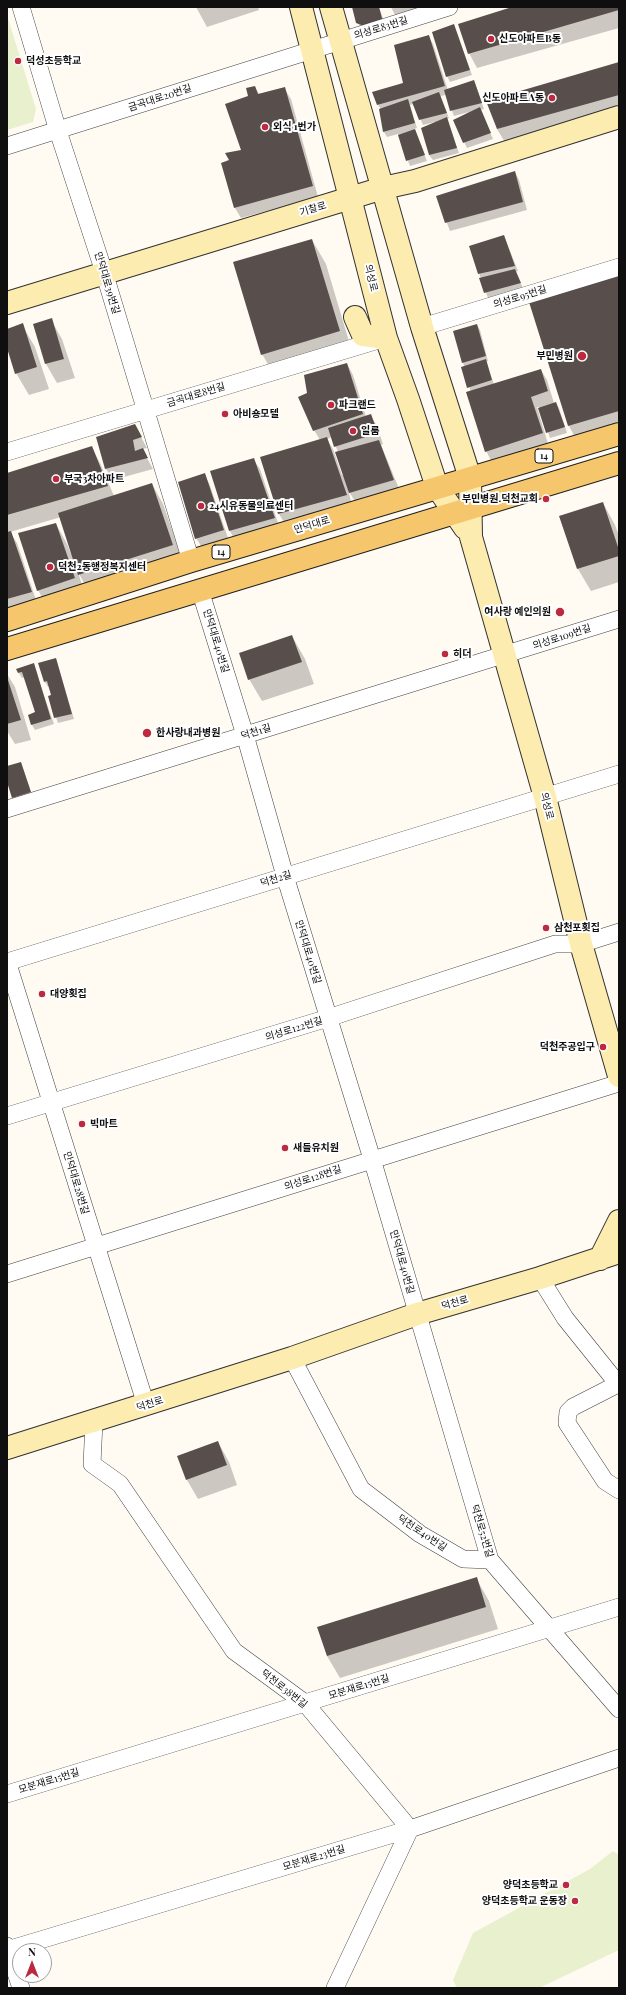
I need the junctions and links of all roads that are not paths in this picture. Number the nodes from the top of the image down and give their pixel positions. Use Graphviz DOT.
graph roads {
  1 [pos="21,7"];
  2 [pos="301,7"];
  3 [pos="332,7"];
  4 [pos="449,7"];
  5 [pos="341,40"];
  6 [pos="313,49"];
  7 [pos="619,117"];
  8 [pos="58,131"];
  9 [pos="7,146"];
  10 [pos="383,188"];
  11 [pos="350,198"];
  12 [pos="619,267"];
  13 [pos="104,272"];
  14 [pos="7,303"];
  15 [pos="355,317"];
  16 [pos="420,337"];
  17 [pos="386,338"];
  18 [pos="442,392"];
  19 [pos="408,399"];
  20 [pos="146,410"];
  21 [pos="619,434"];
  22 [pos="7,452"];
  23 [pos="619,463"];
  24 [pos="470,478"];
  25 [pos="437,488"];
  26 [pos="463,512"];
  27 [pos="192,561"];
  28 [pos="200,590"];
  29 [pos="619,619"];
  30 [pos="7,620"];
  31 [pos="7,649"];
  32 [pos="504,655"];
  33 [pos="245,735"];
  34 [pos="619,774"];
  35 [pos="545,797"];
  36 [pos="7,809"];
  37 [pos="285,876"];
  38 [pos="619,932"];
  39 [pos="581,944"];
  40 [pos="7,961"];
  41 [pos="328,1018"];
  42 [pos="619,1076"];
  43 [pos="619,1083"];
  44 [pos="51,1102"];
  45 [pos="7,1116"];
  46 [pos="372,1159"];
  47 [pos="619,1221"];
  48 [pos="96,1247"];
  49 [pos="609,1256"];
  50 [pos="7,1274"];
  51 [pos="540,1278"];
  52 [pos="417,1314"];
  53 [pos="292,1358"];
  54 [pos="146,1405"];
  55 [pos="94,1422"];
  56 [pos="7,1448"];
  57 [pos="619,1490"];
  58 [pos="490,1560"];
  59 [pos="619,1608"];
  60 [pos="551,1630"];
  61 [pos="305,1703"];
  62 [pos="619,1709"];
  63 [pos="619,1758"];
  64 [pos="7,1794"];
  65 [pos="410,1829"];
  66 [pos="7,1949"];
  67 [pos="21,1988"];
  68 [pos="335,1988"];
  1 -- 8 [label="street, 만덕대로39번길"];
  2 -- 6 [label="main road, 의성로"];
  3 -- 5 [label="main road"];
  4 -- 5 [label="street, 의성로83번길"];
  5 -- 6 [label="street, 의성로83번길"];
  5 -- 10 [label="main road"];
  6 -- 8 [label="street, 금곡대로20번길"];
  6 -- 11 [label="main road, 의성로"];
  7 -- 10 [label="main road, 기찰로"];
  8 -- 9 [label="street, 금곡대로20번길"];
  8 -- 13 [label="street, 만덕대로39번길"];
  10 -- 11 [label="main road, 기찰로"];
  10 -- 16 [label="main road"];
  11 -- 13 [label="main road, 기찰로"];
  11 -- 17 [label="main road, 의성로"];
  12 -- 16 [label="street, 의성로95번길"];
  13 -- 14 [label="main road, 기찰로"];
  13 -- 20 [label="street, 만덕대로39번길"];
  15 -- 17 [label="main road"];
  16 -- 18 [label="main road"];
  17 -- 19 [label="main road, 의성로"];
  17 -- 20 [label="street, 금곡대로8번길"];
  18 -- 19 [label="main road"];
  18 -- 24 [label="main road"];
  19 -- 25 [label="main road, 의성로"];
  20 -- 22 [label="street, 금곡대로8번길"];
  20 -- 27 [label="street, 만덕대로39번길"];
  21 -- 24 [label="main road, 만덕대로 / 14"];
  23 -- 26 [label="main road"];
  24 -- 25 [label="main road, 만덕대로 / 14"];
  24 -- 26 [label="main road"];
  25 -- 26 [label="main road, 의성로"];
  25 -- 27 [label="main road, 만덕대로 / 14"];
  26 -- 28 [label="main road"];
  26 -- 32 [label="main road, 의성로"];
  27 -- 30 [label="main road, 만덕대로 / 14"];
  28 -- 31 [label="main road"];
  28 -- 33 [label="street, 만덕대로40번길"];
  29 -- 32 [label="street, 의성로109번길"];
  32 -- 33 [label="street, 덕천1길"];
  32 -- 35 [label="main road, 의성로"];
  33 -- 36 [label="street, 덕천1길"];
  33 -- 37 [label="street, 만덕대로40번길"];
  34 -- 35 [label="street, 덕천2길"];
  35 -- 37 [label="street, 덕천2길"];
  35 -- 39 [label="main road, 의성로"];
  37 -- 40 [label="street, 덕천2길"];
  37 -- 41 [label="street, 만덕대로40번길"];
  38 -- 39 [label="street, 의성로122번길"];
  39 -- 41 [label="street, 의성로122번길"];
  39 -- 42 [label="main road, 의성로"];
  40 -- 44 [label="street, 만덕대로28번길"];
  41 -- 44 [label="street, 의성로122번길"];
  41 -- 46 [label="street, 만덕대로40번길"];
  43 -- 46 [label="street, 의성로128번길"];
  44 -- 45 [label="street, 의성로122번길"];
  44 -- 48 [label="street, 만덕대로28번길"];
  46 -- 48 [label="street, 의성로128번길"];
  46 -- 52 [label="street, 만덕대로40번길"];
  47 -- 49 [label="main road"];
  48 -- 50 [label="street, 의성로128번길"];
  48 -- 54 [label="street, 만덕대로28번길"];
  49 -- 51 [label="main road, 덕천로"];
  51 -- 52 [label="main road, 덕천로"];
  51 -- 57 [label="street"];
  52 -- 53 [label="main road, 덕천로"];
  52 -- 58 [label="street, 덕천로52번길"];
  53 -- 54 [label="main road, 덕천로"];
  53 -- 58 [label="street, 덕천로40번길"];
  54 -- 55 [label="main road, 덕천로"];
  55 -- 56 [label="main road, 덕천로"];
  55 -- 61 [label="street, 덕천로38번길"];
  58 -- 60 [label="street, 덕천로52번길"];
  59 -- 60 [label="street, 모분재로15번길"];
  60 -- 61 [label="street, 모분재로15번길"];
  60 -- 62 [label="street, 덕천로52번길"];
  61 -- 64 [label="street, 모분재로15번길"];
  61 -- 65 [label="street, 덕천로38번길"];
  63 -- 65 [label="street, 모분재로23번길"];
  65 -- 66 [label="street, 모분재로23번길"];
  65 -- 68 [label="street"];
  66 -- 67 [label="street"];
}
